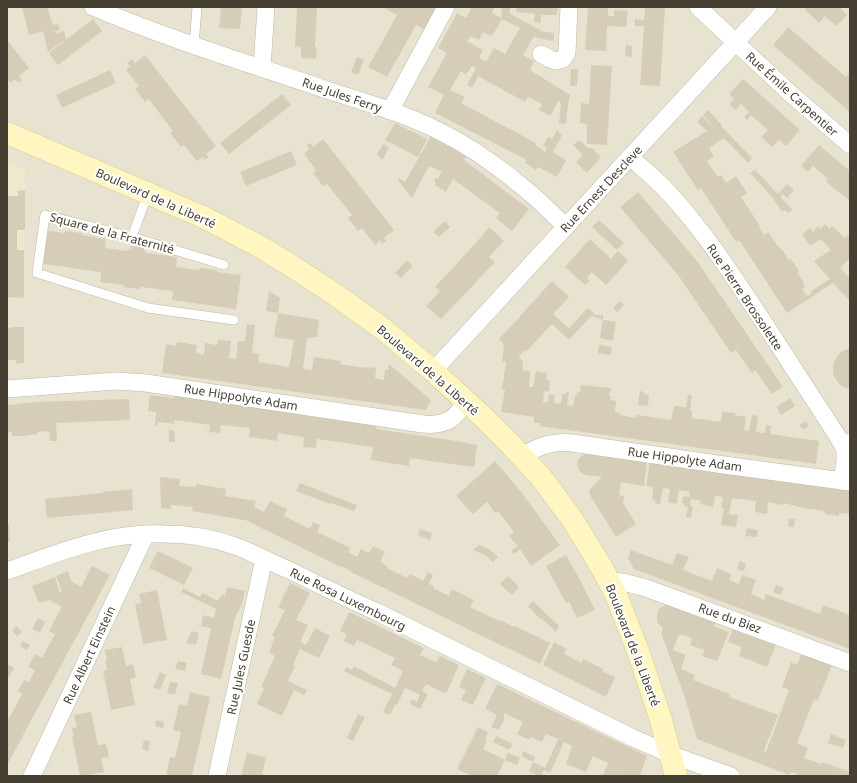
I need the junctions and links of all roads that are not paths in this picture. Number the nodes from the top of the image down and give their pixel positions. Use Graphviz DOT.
graph roads {
  1 [pos="93,7"];
  2 [pos="197,7"];
  3 [pos="266,7"];
  4 [pos="446,7"];
  5 [pos="569,7"];
  6 [pos="698,7"];
  7 [pos="768,7"];
  8 [pos="736,42"];
  9 [pos="194,45"];
  10 [pos="541,54"];
  11 [pos="262,68"];
  12 [pos="390,111"];
  13 [pos="7,133"];
  14 [pos="850,144"];
  15 [pos="630,157"];
  16 [pos="148,193"];
  17 [pos="566,227"];
  18 [pos="132,237"];
  19 [pos="224,265"];
  20 [pos="234,320"];
  21 [pos="433,371"];
  22 [pos="7,389"];
  23 [pos="466,402"];
  24 [pos="847,446"];
  25 [pos="522,456"];
  26 [pos="846,482"];
  27 [pos="146,534"];
  28 [pos="264,559"];
  29 [pos="7,571"];
  30 [pos="609,581"];
  31 [pos="850,662"];
  32 [pos="674,766"];
  33 [pos="32,776"];
  34 [pos="217,776"];
  35 [pos="731,776"];
  1 -- 9 [label="street, Rue Jules Ferry"];
  2 -- 9 [label="lane"];
  3 -- 11 [label="street"];
  4 -- 12 [label="street"];
  5 -- 10 [label="street"];
  6 -- 8 [label="street, Rue Émile Carpentier"];
  7 -- 8 [label="street, Rue Ernest Descleve"];
  8 -- 14 [label="street, Rue Émile Carpentier"];
  8 -- 15 [label="street, Rue Ernest Descleve"];
  9 -- 11 [label="street, Rue Jules Ferry"];
  11 -- 12 [label="street, Rue Jules Ferry"];
  12 -- 17 [label="street, Rue Jules Ferry"];
  13 -- 16 [label="main road, Boulevard de la Liberté"];
  15 -- 17 [label="street, Rue Ernest Descleve"];
  15 -- 24 [label="street, Rue Pierre Brossolette"];
  16 -- 18 [label="lane"];
  16 -- 21 [label="main road, Boulevard de la Liberté"];
  17 -- 21 [label="street, Rue Ernest Descleve"];
  18 -- 19 [label="lane, Square de la Fraternité"];
  18 -- 20 [label="lane, Square de la Fraternité"];
  21 -- 23 [label="main road, Boulevard de la Liberté"];
  22 -- 23 [label="street, Rue Hippolyte Adam"];
  23 -- 25 [label="main road, Boulevard de la Liberté"];
  24 -- 26 [label="street"];
  25 -- 26 [label="street, Rue Hippolyte Adam"];
  25 -- 30 [label="main road, Boulevard de la Liberté"];
  27 -- 28 [label="street, Rue Rosa Luxembourg"];
  27 -- 29 [label="street, Rue Rosa Luxembourg"];
  27 -- 33 [label="street, Rue Albert Einstein"];
  28 -- 32 [label="street, Rue Rosa Luxembourg"];
  28 -- 34 [label="street, Rue Jules Guesde"];
  30 -- 31 [label="street, Rue du Biez"];
  30 -- 32 [label="main road, Boulevard de la Liberté"];
  32 -- 35 [label="street, Rue Rosa Luxembourg"];
}
